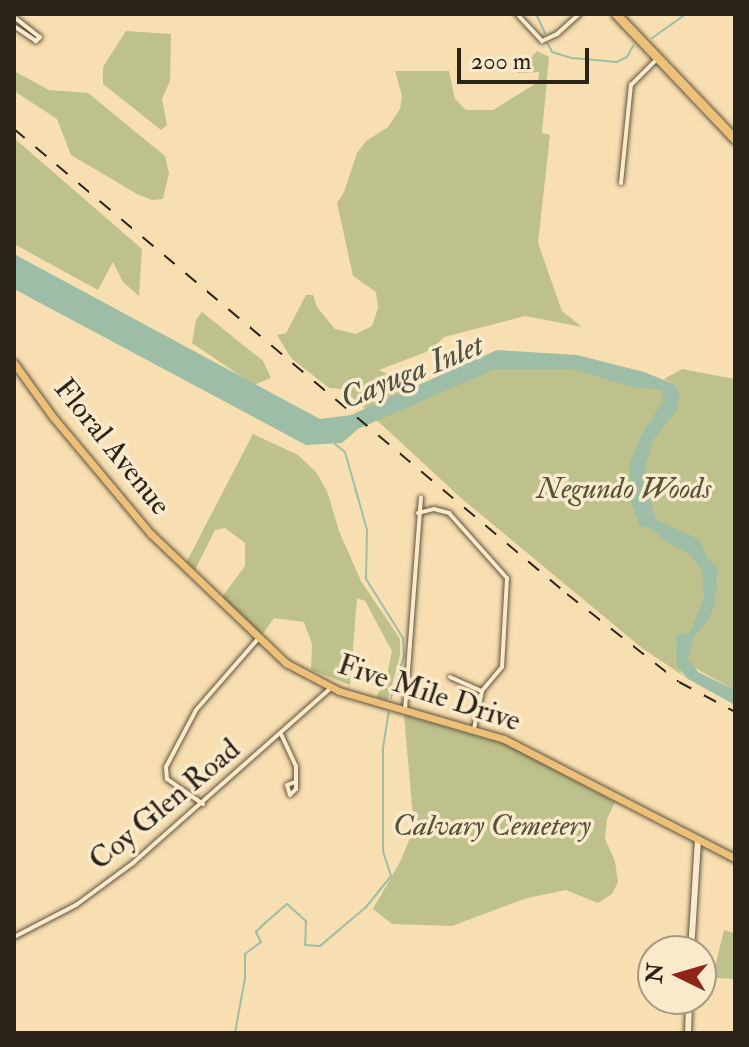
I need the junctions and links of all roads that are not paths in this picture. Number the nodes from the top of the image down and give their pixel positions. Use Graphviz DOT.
graph roads {
  1 [pos="517,14"];
  2 [pos="579,14"];
  3 [pos="616,14"];
  4 [pos="14,17"];
  5 [pos="14,26"];
  6 [pos="659,57"];
  7 [pos="735,139"];
  8 [pos="621,183"];
  9 [pos="14,363"];
  10 [pos="421,498"];
  11 [pos="418,513"];
  12 [pos="176,560"];
  13 [pos="258,639"];
  14 [pos="450,677"];
  15 [pos="331,688"];
  16 [pos="482,691"];
  17 [pos="405,710"];
  18 [pos="474,728"];
  19 [pos="281,734"];
  20 [pos="295,782"];
  21 [pos="203,804"];
  22 [pos="698,840"];
  23 [pos="735,858"];
  24 [pos="692,935"];
  25 [pos="14,937"];
  1 -- 2 [label="street"];
  3 -- 6 [label="highway"];
  4 -- 5 [label="street"];
  6 -- 7 [label="highway"];
  6 -- 8 [label="street"];
  9 -- 12 [label="main road, Floral Avenue"];
  10 -- 11 [label="street"];
  11 -- 16 [label="street"];
  11 -- 17 [label="street"];
  12 -- 13 [label="main road, Five Mile Drive"];
  13 -- 15 [label="main road, Five Mile Drive"];
  13 -- 21 [label="street"];
  14 -- 16 [label="street"];
  15 -- 17 [label="main road, Five Mile Drive"];
  15 -- 19 [label="street, Coy Glen Road"];
  16 -- 18 [label="street"];
  17 -- 18 [label="main road, Five Mile Drive"];
  18 -- 22 [label="main road, Five Mile Drive"];
  19 -- 20 [label="street"];
  19 -- 21 [label="street, Coy Glen Road"];
  21 -- 25 [label="street, Coy Glen Road"];
  22 -- 23 [label="main road, Five Mile Drive"];
  22 -- 24 [label="street"];
}
